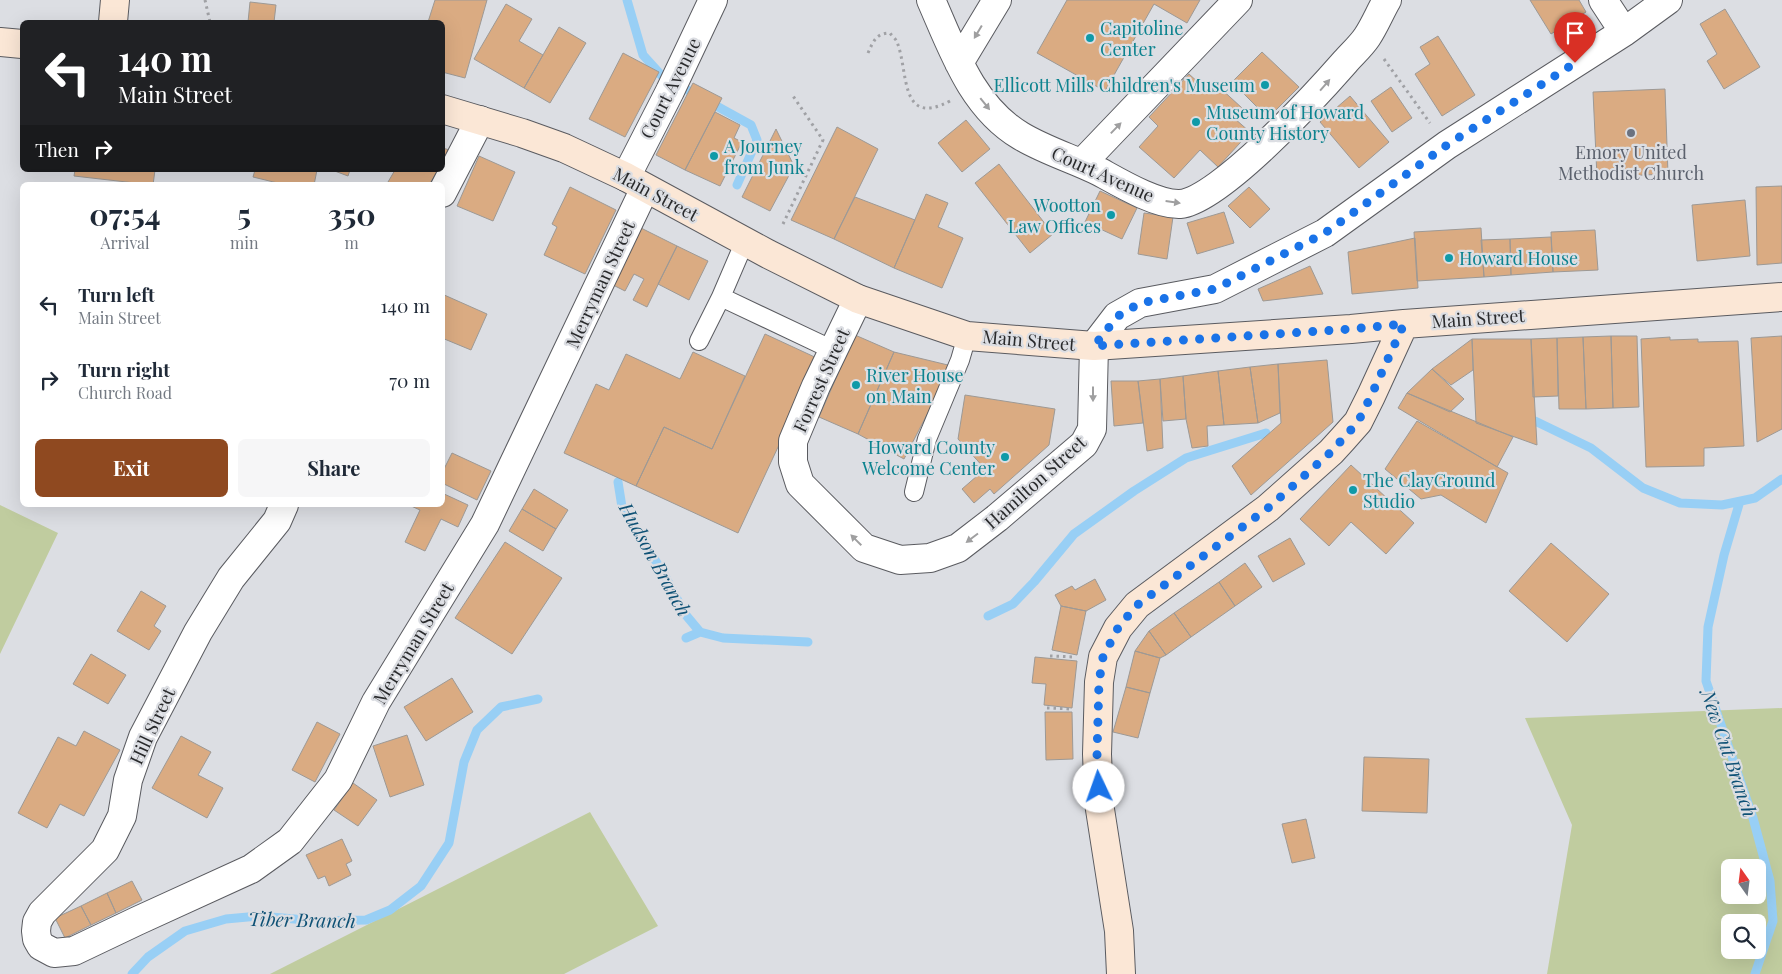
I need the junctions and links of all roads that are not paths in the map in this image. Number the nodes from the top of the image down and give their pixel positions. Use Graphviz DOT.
graph roads {
  1 [pos="115,0"];
  2 [pos="713,0"];
  3 [pos="931,0"];
  4 [pos="996,0"];
  5 [pos="1238,0"];
  6 [pos="1387,0"];
  7 [pos="1604,0"];
  8 [pos="1668,0"];
  9 [pos="113,20"];
  10 [pos="1624,32"];
  11 [pos="0,42"];
  12 [pos="20,44"];
  13 [pos="959,63"];
  14 [pos="445,110"];
  15 [pos="480,120"];
  16 [pos="1082,163"];
  17 [pos="636,182"];
  18 [pos="445,187"];
  19 [pos="745,242"];
  20 [pos="720,297"];
  21 [pos="1782,297"];
  22 [pos="858,299"];
  23 [pos="1404,324"];
  24 [pos="967,336"];
  25 [pos="699,341"];
  26 [pos="1094,346"];
  27 [pos="833,350"];
  28 [pos="914,492"];
  29 [pos="283,507"];
  30 [pos="900,560"];
  31 [pos="42,946"];
  32 [pos="1121,974"];
  1 -- 9 [label="main road"];
  2 -- 17 [label="street, Court Avenue"];
  3 -- 13 [label="street, Court Avenue"];
  4 -- 13 [label="street, one-way"];
  16 -- 5 [label="street, one-way"];
  16 -- 6 [label="street, Court Avenue, one-way"];
  7 -- 10 [label="street"];
  8 -- 10 [label="street"];
  10 -- 26 [label="street"];
  11 -- 12 [label="main road"];
  13 -- 16 [label="street, Court Avenue, one-way"];
  14 -- 15 [label="main road, Main Street"];
  15 -- 17 [label="main road, Main Street"];
  15 -- 18 [label="street"];
  17 -- 19 [label="main road, Main Street"];
  17 -- 31 [label="street, Merryman Street"];
  19 -- 20 [label="lane"];
  19 -- 22 [label="main road, Main Street"];
  20 -- 25 [label="lane"];
  20 -- 27 [label="lane"];
  21 -- 23 [label="main road, Main Street"];
  22 -- 24 [label="main road, Main Street"];
  22 -- 27 [label="street, Forrest Street"];
  23 -- 26 [label="main road, Main Street"];
  23 -- 32 [label="main road"];
  24 -- 26 [label="main road, Main Street"];
  24 -- 28 [label="lane"];
  26 -- 30 [label="street, Hamilton Street, one-way"];
  30 -- 27 [label="street, Forrest Street, one-way"];
  29 -- 31 [label="street, Hill Street"];
}
